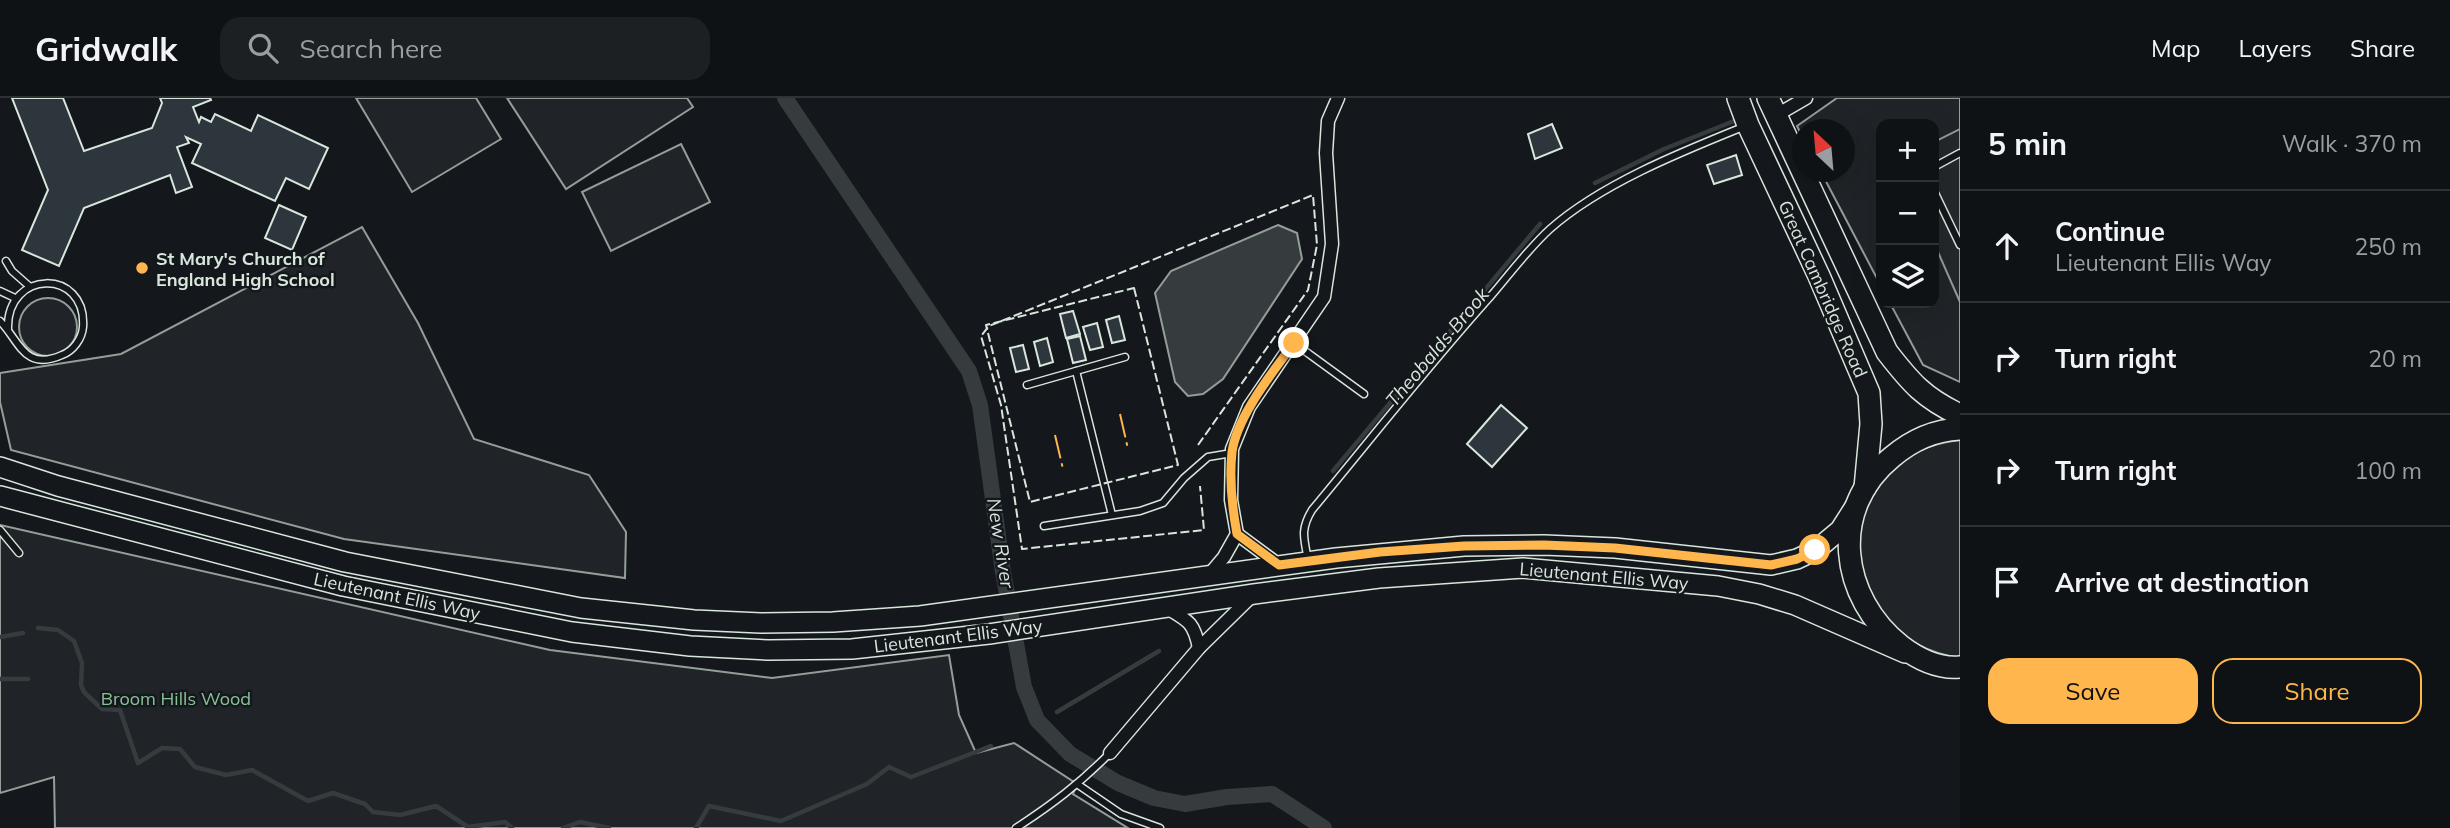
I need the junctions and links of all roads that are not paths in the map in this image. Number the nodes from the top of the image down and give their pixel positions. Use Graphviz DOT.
graph roads {
  1 [pos="1338,98"];
  2 [pos="1738,98"];
  3 [pos="1806,98"];
  4 [pos="1771,107"];
  5 [pos="1748,125"];
  6 [pos="1960,153"];
  7 [pos="1939,164"];
  8 [pos="1939,201"];
  9 [pos="1960,245"];
  10 [pos="6,261"];
  11 [pos="29,286"];
  12 [pos="0,290"];
  13 [pos="15,298"];
  14 [pos="0,321"];
  15 [pos="8,330"];
  16 [pos="1294,343"];
  17 [pos="1125,357"];
  18 [pos="1076,371"];
  19 [pos="1027,384"];
  20 [pos="1364,394"];
  21 [pos="1960,415"];
  22 [pos="1960,429"];
  23 [pos="1232,453"];
  24 [pos="0,467"];
  25 [pos="0,496"];
  26 [pos="1861,496"];
  27 [pos="1112,515"];
  28 [pos="1044,526"];
  29 [pos="0,530"];
  30 [pos="1237,534"];
  31 [pos="19,553"];
  32 [pos="1308,561"];
  33 [pos="1279,565"];
  34 [pos="1208,576"];
  35 [pos="1254,594"];
  36 [pos="1167,608"];
  37 [pos="1199,648"];
  38 [pos="1916,657"];
  39 [pos="1956,670"];
  40 [pos="1106,757"];
  41 [pos="1077,784"];
  42 [pos="1016,828"];
  43 [pos="1160,828"];
  1 -- 16 [label="street"];
  2 -- 5 [label="highway, Great Cambridge Road"];
  3 -- 4 [label="street"];
  4 -- 21 [label="highway, Great Cambridge Road"];
  5 -- 26 [label="highway, Great Cambridge Road"];
  5 -- 32 [label="lane"];
  6 -- 7 [label="lane"];
  8 -- 9 [label="lane"];
  10 -- 11 [label="lane"];
  11 -- 13 [label="lane"];
  11 -- 15 [label="lane"];
  12 -- 13 [label="lane"];
  13 -- 15 [label="lane"];
  14 -- 15 [label="lane"];
  16 -- 20 [label="lane"];
  16 -- 23 [label="street"];
  17 -- 18 [label="lane"];
  18 -- 19 [label="lane"];
  18 -- 27 [label="lane"];
  22 -- 26 [label="highway"];
  23 -- 27 [label="lane"];
  23 -- 30 [label="street"];
  24 -- 34 [label="main road, Lieutenant Ellis Way"];
  25 -- 36 [label="main road, Lieutenant Ellis Way"];
  26 -- 32 [label="main road, Lieutenant Ellis Way"];
  26 -- 38 [label="highway, Great Cambridge Road"];
  27 -- 28 [label="lane"];
  29 -- 31 [label="lane"];
  30 -- 33 [label="street"];
  30 -- 34 [label="street"];
  32 -- 33 [label="main road, Lieutenant Ellis Way"];
  33 -- 34 [label="main road, Lieutenant Ellis Way"];
  35 -- 36 [label="main road, Lieutenant Ellis Way"];
  35 -- 37 [label="street"];
  35 -- 38 [label="main road, Lieutenant Ellis Way"];
  36 -- 37 [label="street"];
  37 -- 40 [label="street"];
  38 -- 39 [label="highway"];
  40 -- 41 [label="lane"];
  41 -- 42 [label="lane"];
  41 -- 43 [label="lane"];
}
